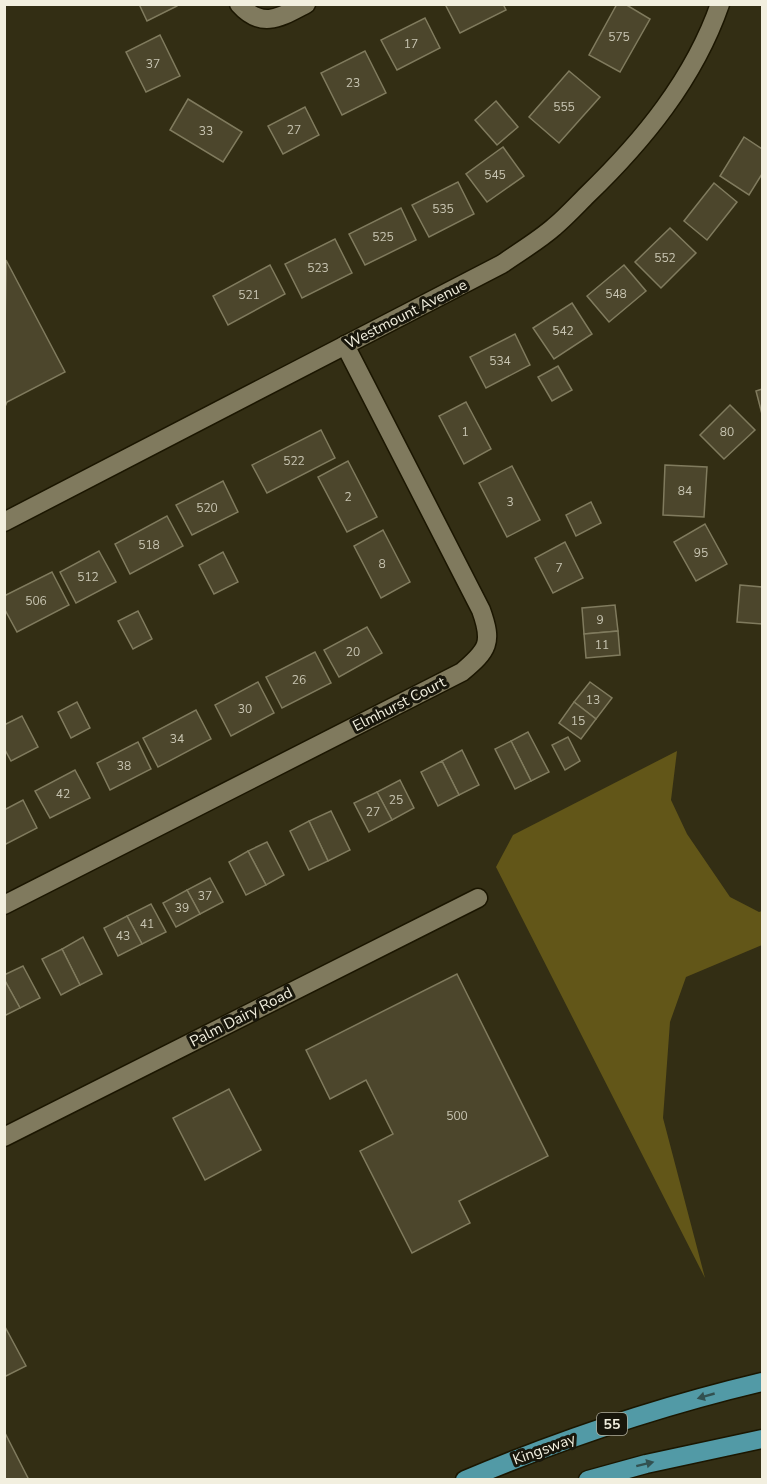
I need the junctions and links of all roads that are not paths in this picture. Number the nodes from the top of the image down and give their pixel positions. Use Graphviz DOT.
graph roads {
  1 [pos="239,4"];
  2 [pos="306,4"];
  3 [pos="720,4"];
  4 [pos="345,345"];
  5 [pos="4,522"];
  6 [pos="478,898"];
  7 [pos="4,905"];
  8 [pos="4,1137"];
  9 [pos="762,1382"];
  10 [pos="762,1439"];
  11 [pos="465,1479"];
  12 [pos="588,1479"];
  1 -- 2 [label="street"];
  3 -- 4 [label="street, Westmount Avenue"];
  4 -- 5 [label="street, Westmount Avenue"];
  4 -- 7 [label="street, Elmhurst Court"];
  6 -- 8 [label="street, Palm Dairy Road"];
  9 -- 11 [label="main road, Kingsway / 55, one-way"];
  12 -- 10 [label="main road, one-way"];
}
